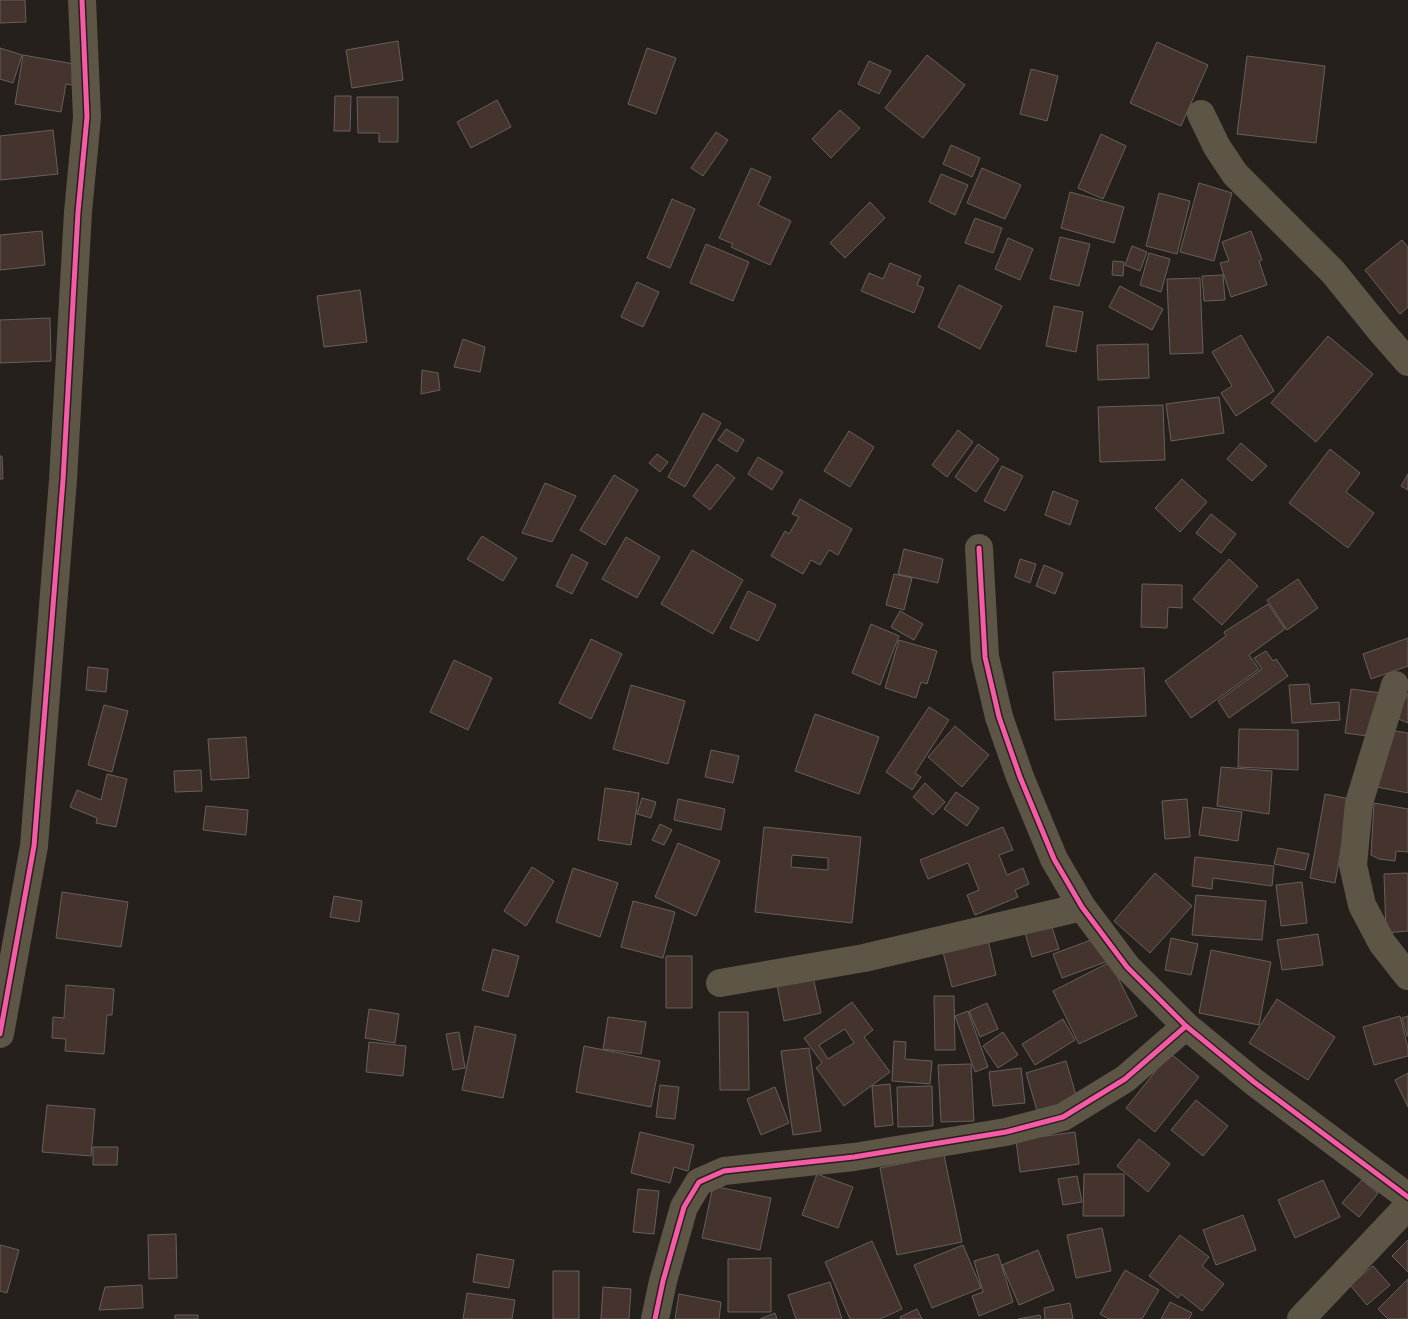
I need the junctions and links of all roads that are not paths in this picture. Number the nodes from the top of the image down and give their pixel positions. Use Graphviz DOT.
graph roads {
  1 [pos="82,0"];
  2 [pos="1201,114"];
  3 [pos="1408,362"];
  4 [pos="979,548"];
  5 [pos="1395,685"];
  6 [pos="1082,907"];
  7 [pos="1408,976"];
  8 [pos="720,982"];
  9 [pos="1186,1026"];
  10 [pos="0,1034"];
  11 [pos="1408,1197"];
  12 [pos="1408,1206"];
  13 [pos="655,1319"];
  14 [pos="1301,1319"];
  1 -- 10 [label="street"];
  2 -- 3 [label="street"];
  4 -- 6 [label="street"];
  5 -- 7 [label="street"];
  6 -- 8 [label="street"];
  6 -- 9 [label="street"];
  9 -- 11 [label="street"];
  9 -- 13 [label="street"];
  12 -- 14 [label="street"];
}
